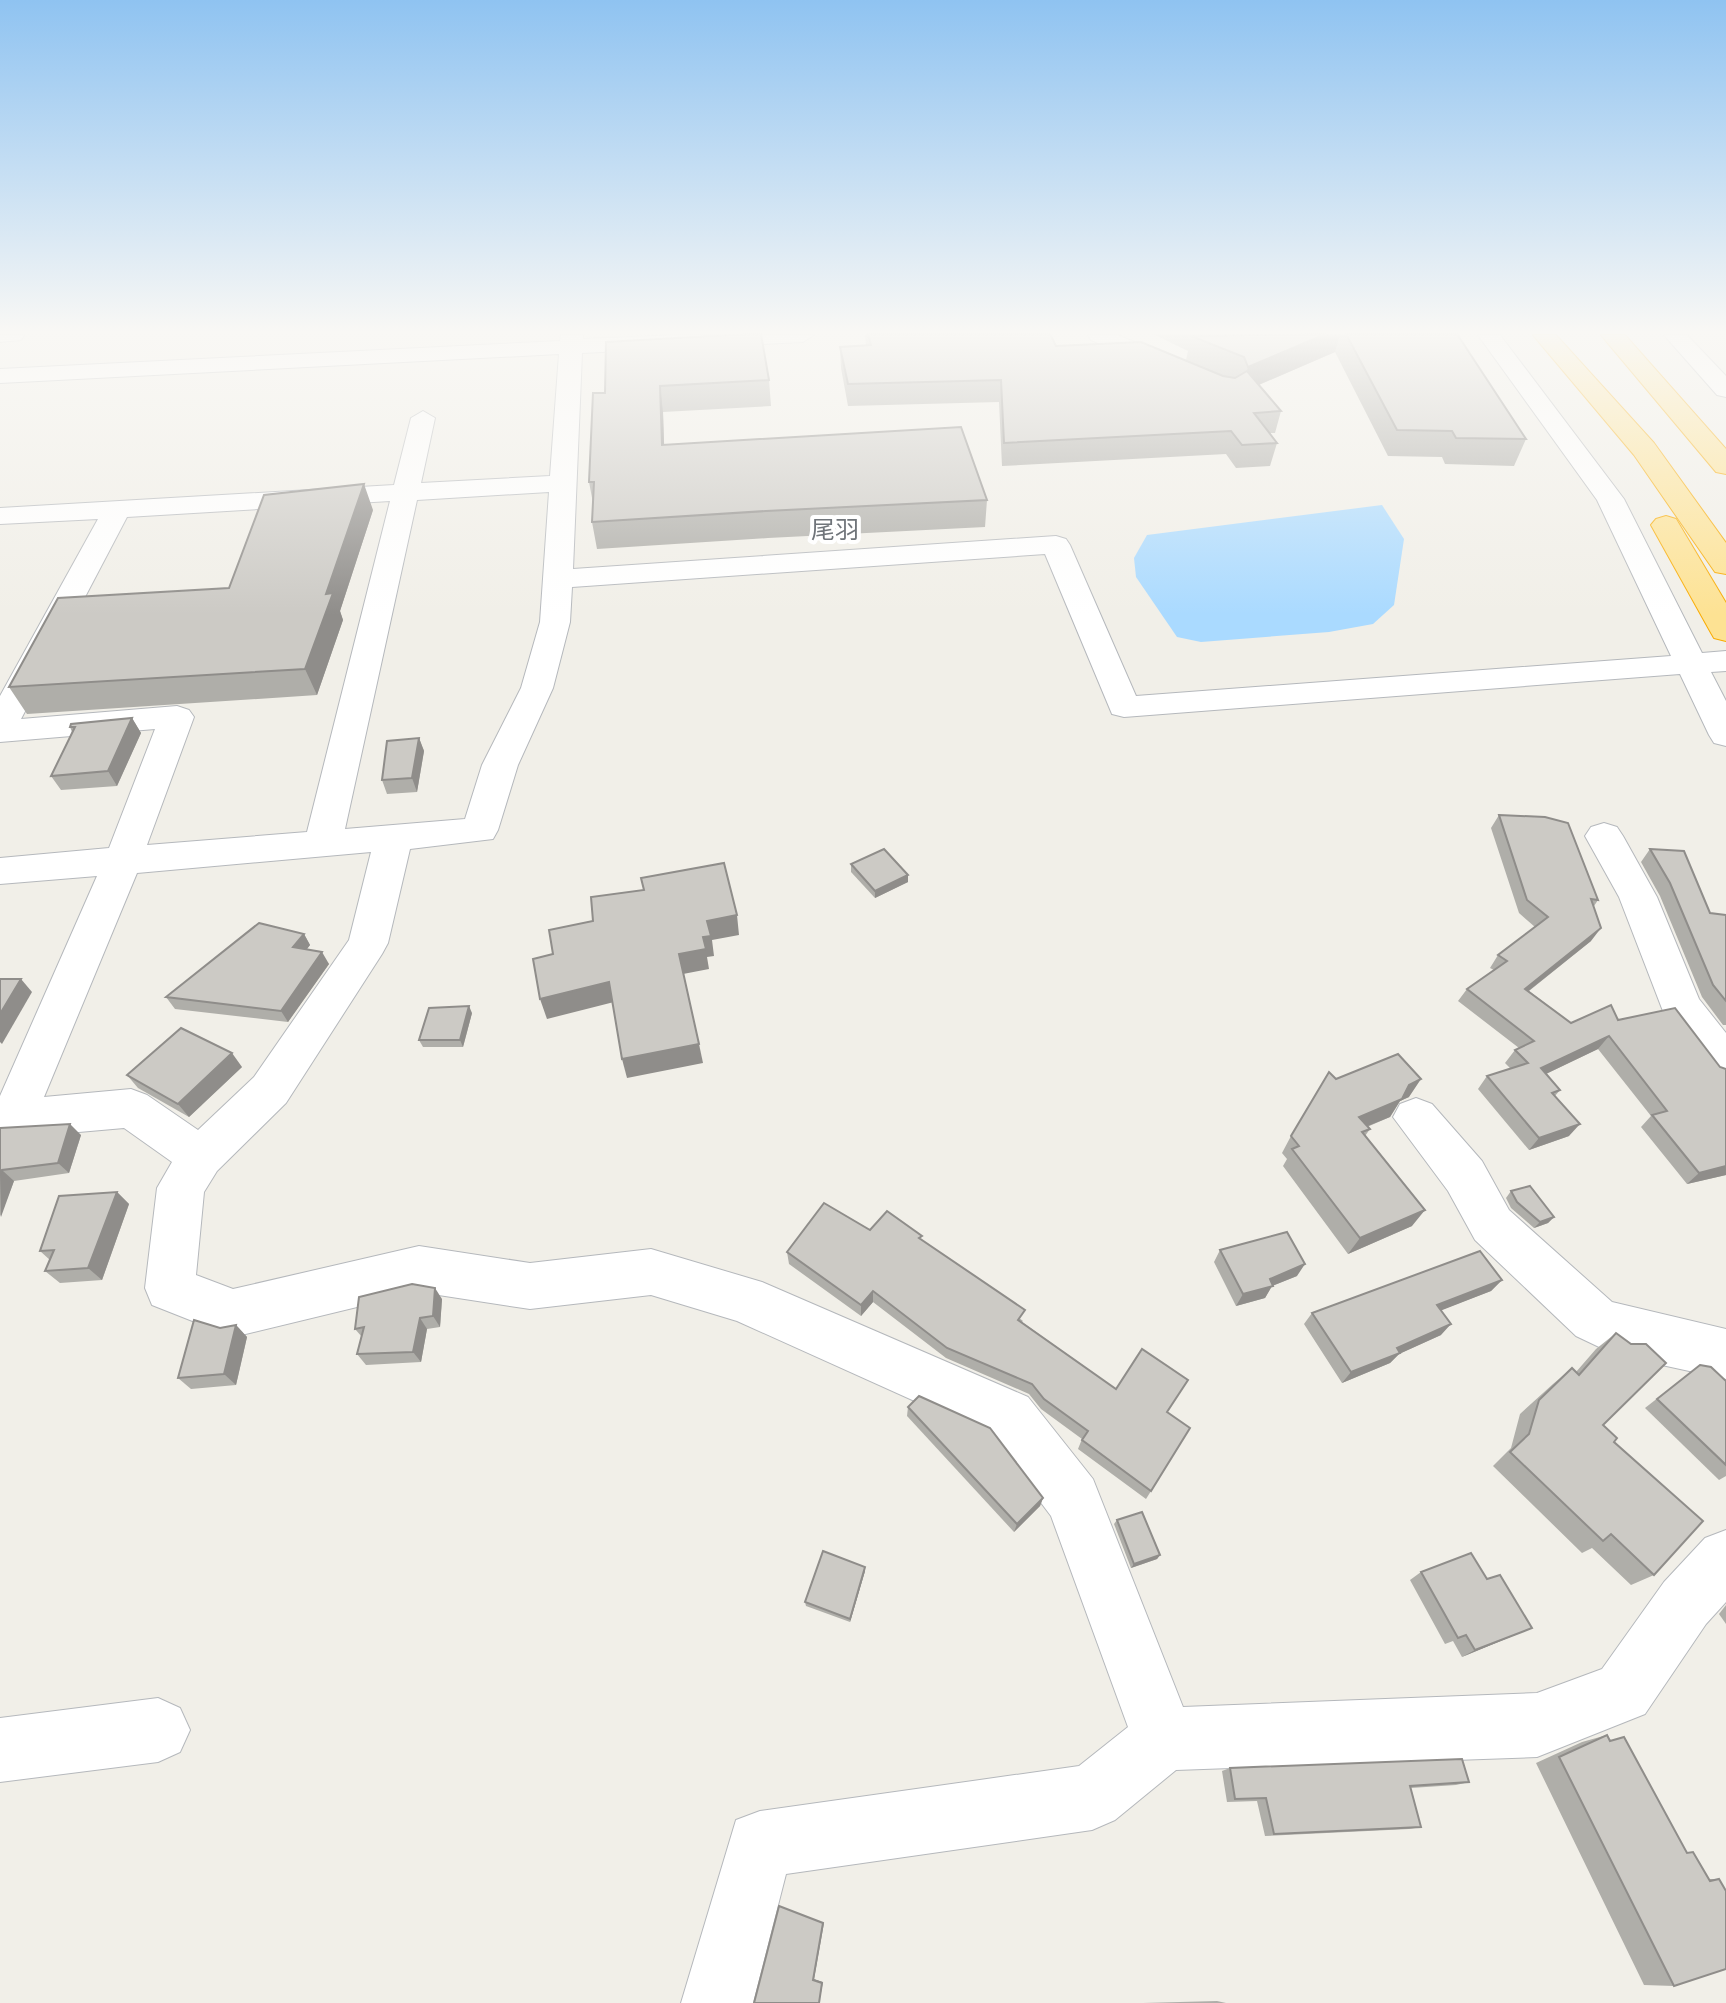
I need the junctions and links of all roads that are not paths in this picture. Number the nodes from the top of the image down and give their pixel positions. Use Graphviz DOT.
graph roads {
  1 [pos="421,428"];
  2 [pos="566,428"];
  3 [pos="1558,428"];
  4 [pos="1626,428"];
  5 [pos="1694,428"];
  6 [pos="1644,449"];
  7 [pos="1726,466"];
  8 [pos="563,483"];
  9 [pos="408,492"];
  10 [pos="118,508"];
  11 [pos="2,519"];
  12 [pos="1726,565"];
  13 [pos="559,579"];
  14 [pos="1726,631"];
  15 [pos="1726,661"];
  16 [pos="1692,662"];
  17 [pos="0,729"];
  18 [pos="1726,735"];
  19 [pos="1604,836"];
  20 [pos="394,837"];
  21 [pos="323,843"];
  22 [pos="123,860"];
  23 [pos="0,871"];
  24 [pos="1726,1065"];
  25 [pos="1416,1117"];
  26 [pos="7,1119"];
  27 [pos="201,1157"];
  28 [pos="1726,1354"];
  29 [pos="1726,1559"];
  30 [pos="158,1730"];
  31 [pos="1164,1739"];
  32 [pos="0,1750"];
  33 [pos="717,2003"];
  1 -- 9 [label="street"];
  2 -- 8 [label="street"];
  3 -- 16 [label="street"];
  4 -- 6 [label="highway"];
  5 -- 7 [label="highway"];
  6 -- 12 [label="highway"];
  6 -- 14 [label="highway"];
  8 -- 9 [label="street"];
  8 -- 13 [label="street"];
  9 -- 10 [label="street"];
  9 -- 21 [label="street"];
  10 -- 11 [label="street"];
  10 -- 17 [label="street"];
  13 -- 16 [label="street"];
  13 -- 20 [label="street"];
  15 -- 16 [label="street"];
  16 -- 18 [label="street"];
  17 -- 22 [label="street"];
  19 -- 24 [label="street"];
  20 -- 21 [label="street"];
  20 -- 27 [label="street"];
  21 -- 22 [label="street"];
  22 -- 23 [label="street"];
  22 -- 26 [label="street"];
  25 -- 28 [label="street"];
  26 -- 27 [label="street"];
  27 -- 31 [label="street"];
  29 -- 31 [label="street"];
  30 -- 32 [label="street"];
  31 -- 33 [label="street"];
}
